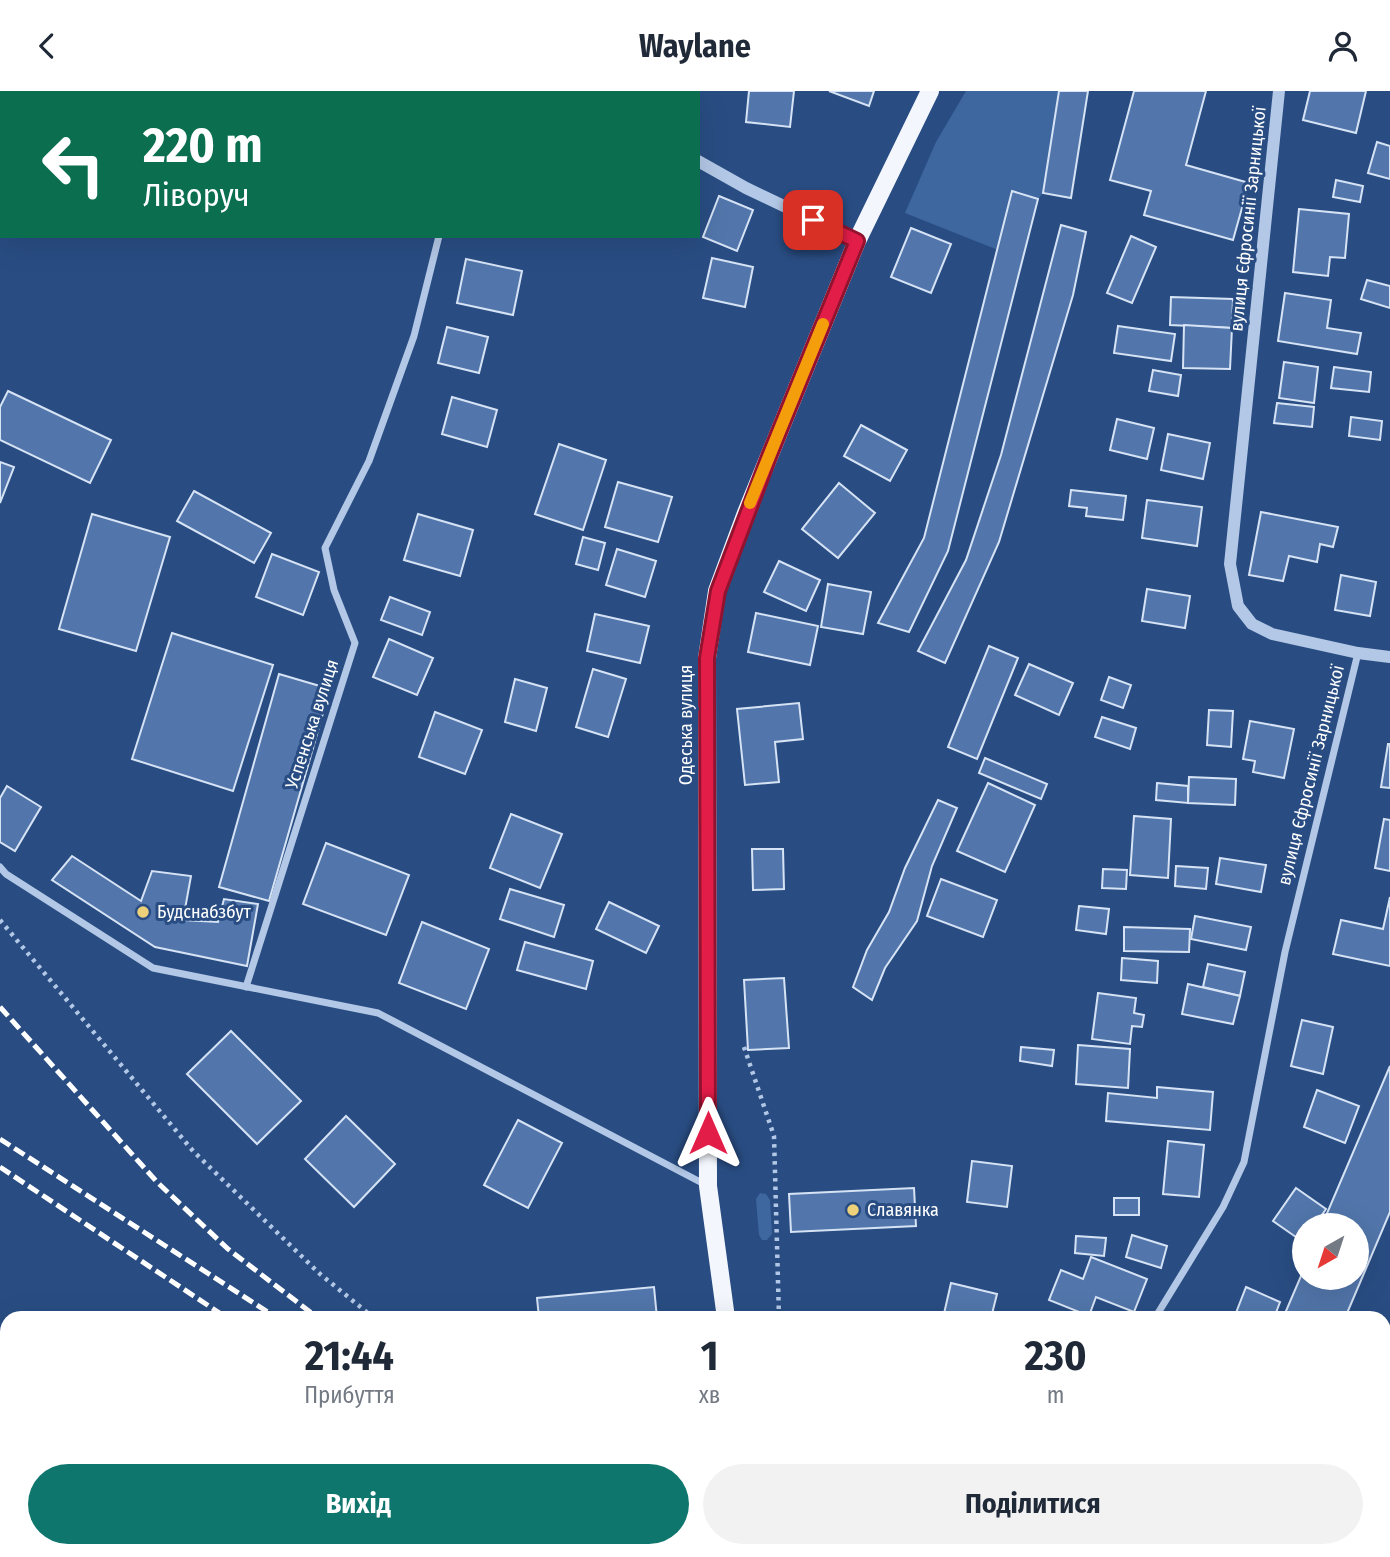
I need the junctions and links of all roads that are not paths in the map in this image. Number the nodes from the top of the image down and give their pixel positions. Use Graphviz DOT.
graph roads {
  1 [pos="930,91"];
  2 [pos="1279,91"];
  3 [pos="700,162"];
  4 [pos="438,238"];
  5 [pos="857,241"];
  6 [pos="1358,653"];
  7 [pos="1390,657"];
  8 [pos="0,867"];
  9 [pos="246,987"];
  10 [pos="708,1186"];
  11 [pos="725,1311"];
  12 [pos="1159,1311"];
  1 -- 5 [label="main road, Одеська вулиця"];
  2 -- 6 [label="street, вулиця Єфросинії Зарницької"];
  3 -- 5 [label="street"];
  4 -- 9 [label="street, Успенська вулиця"];
  5 -- 10 [label="main road, Одеська вулиця"];
  6 -- 7 [label="street"];
  6 -- 12 [label="street, вулиця Єфросинії Зарницької"];
  8 -- 9 [label="street"];
  9 -- 10 [label="street"];
  10 -- 11 [label="main road, Одеська вулиця"];
}
